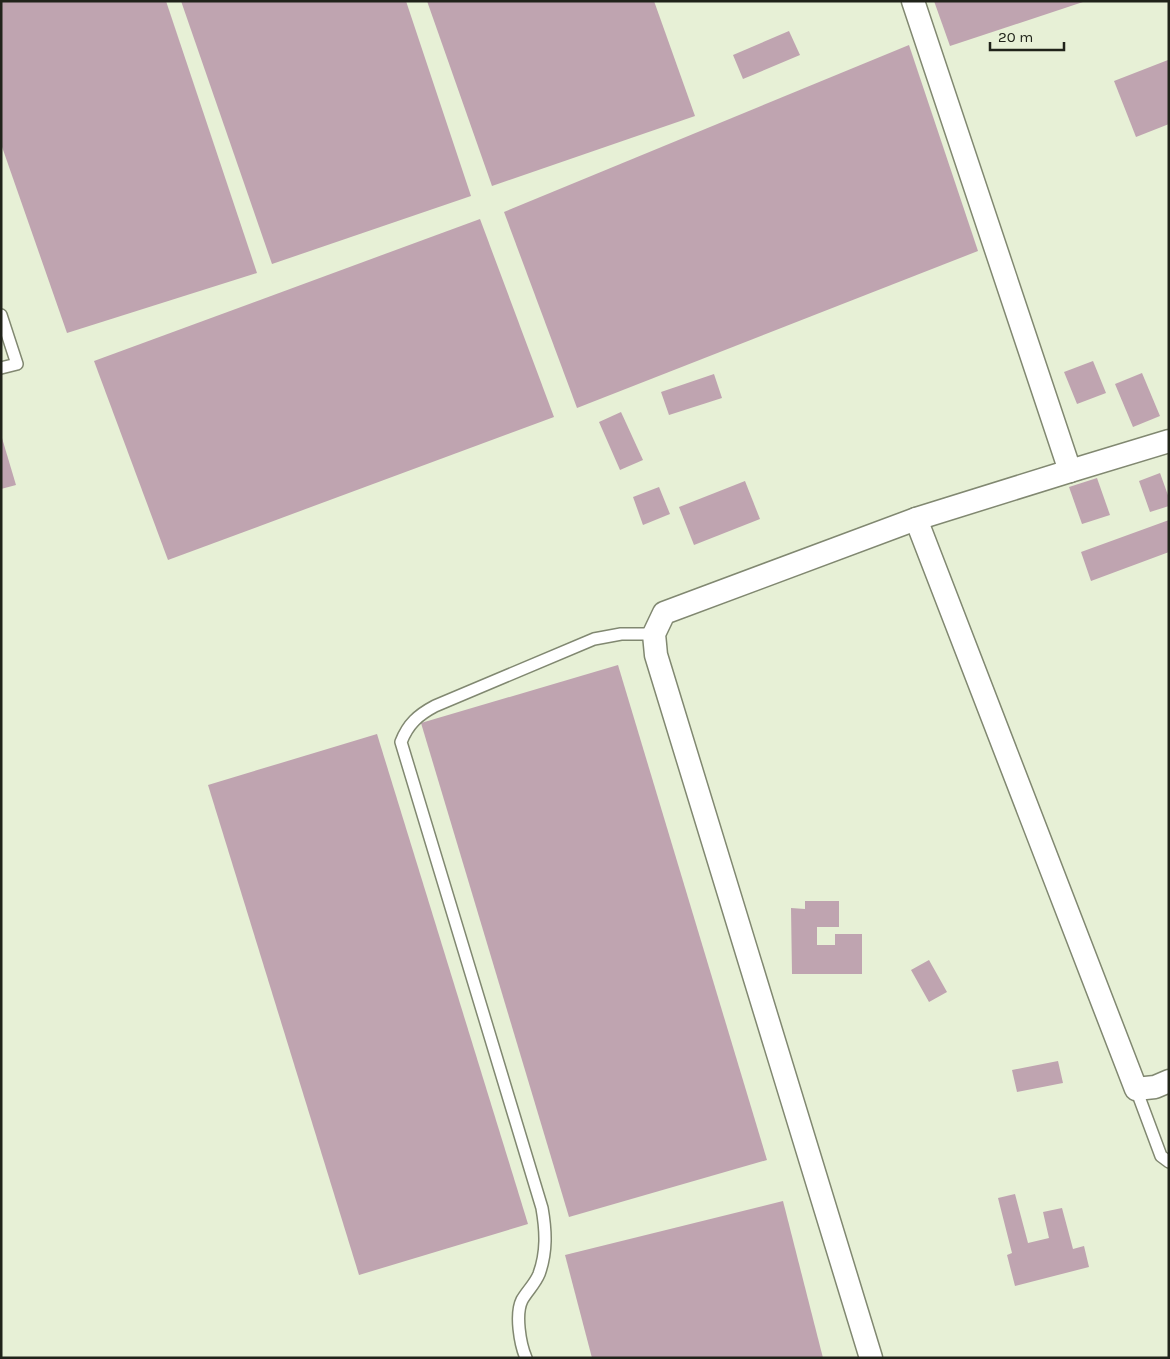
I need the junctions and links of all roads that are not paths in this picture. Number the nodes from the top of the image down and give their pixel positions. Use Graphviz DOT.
graph roads {
  1 [pos="913,1"];
  2 [pos="1,315"];
  3 [pos="1,368"];
  4 [pos="1169,441"];
  5 [pos="1070,471"];
  6 [pos="916,519"];
  7 [pos="654,634"];
  8 [pos="1169,1081"];
  9 [pos="1136,1089"];
  10 [pos="1169,1162"];
  11 [pos="526,1358"];
  12 [pos="872,1358"];
  1 -- 5 [label="street"];
  2 -- 3 [label="lane"];
  4 -- 5 [label="street"];
  5 -- 6 [label="street"];
  6 -- 7 [label="street"];
  6 -- 9 [label="street"];
  7 -- 11 [label="lane"];
  7 -- 12 [label="street"];
  8 -- 9 [label="street"];
  9 -- 10 [label="lane"];
}
